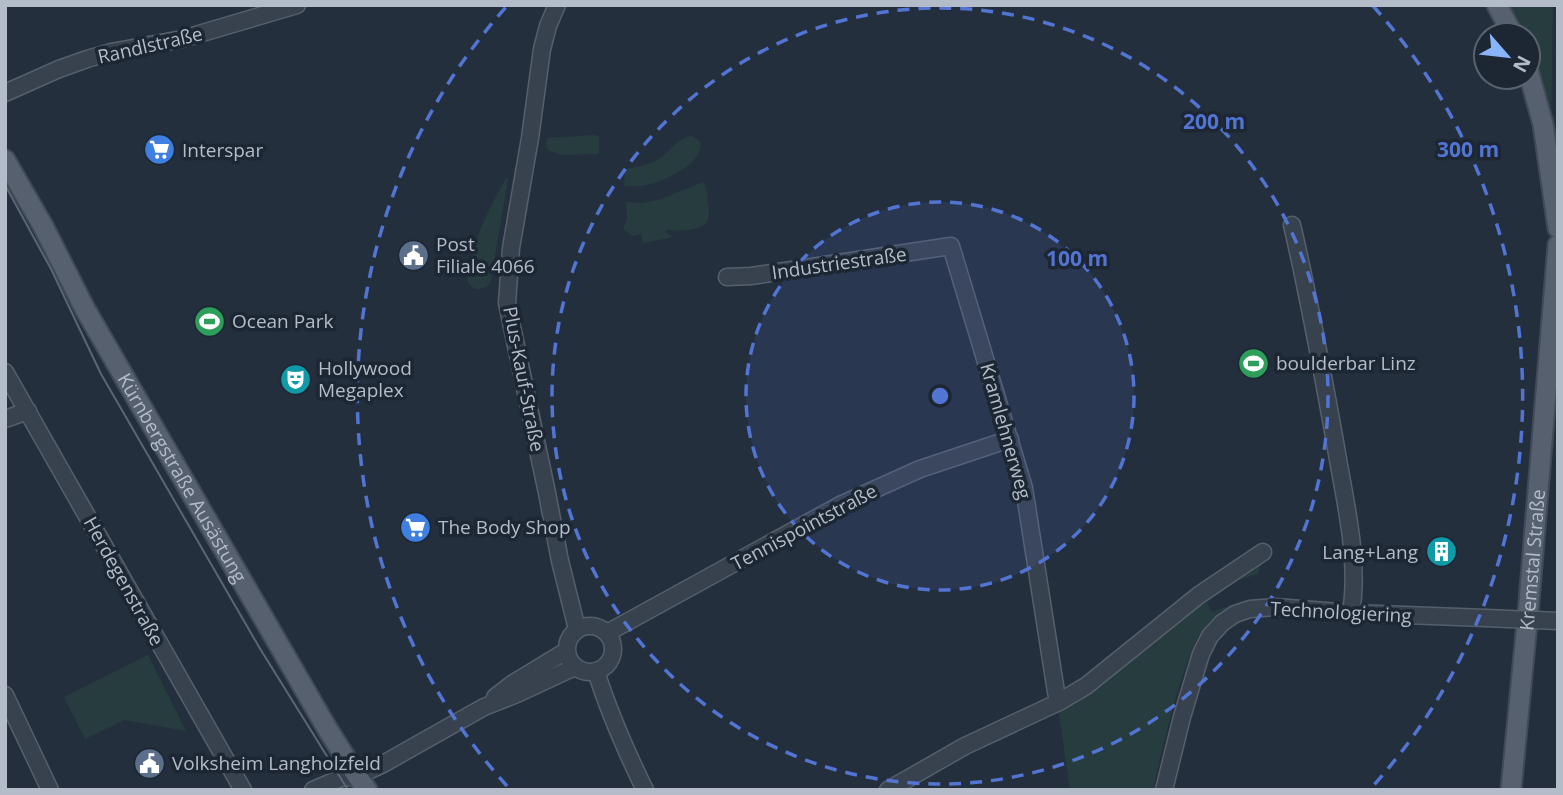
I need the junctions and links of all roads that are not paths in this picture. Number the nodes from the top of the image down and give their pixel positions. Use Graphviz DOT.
graph roads {
  1 [pos="297,5"];
  2 [pos="557,5"];
  3 [pos="1497,5"];
  4 [pos="274,9"];
  5 [pos="1506,21"];
  6 [pos="1534,91"];
  7 [pos="5,93"];
  8 [pos="5,160"];
  9 [pos="1292,225"];
  10 [pos="1558,228"];
  11 [pos="1558,245"];
  12 [pos="951,246"];
  13 [pos="1558,252"];
  14 [pos="727,277"];
  15 [pos="5,372"];
  16 [pos="28,411"];
  17 [pos="5,419"];
  18 [pos="1010,439"];
  19 [pos="1263,552"];
  20 [pos="1352,613"];
  21 [pos="1558,621"];
  22 [pos="577,629"];
  23 [pos="607,633"];
  24 [pos="566,651"];
  25 [pos="575,667"];
  26 [pos="596,671"];
  27 [pos="5,695"];
  28 [pos="1059,702"];
  29 [pos="484,707"];
  30 [pos="362,783"];
  31 [pos="50,790"];
  32 [pos="243,790"];
  33 [pos="313,790"];
  34 [pos="645,790"];
  35 [pos="888,790"];
  36 [pos="1164,790"];
  37 [pos="1511,790"];
  1 -- 4 [label="street, Randlstraße"];
  2 -- 22 [label="street, Plus-Kauf-Straße"];
  3 -- 5 [label="main road"];
  4 -- 7 [label="street, Randlstraße"];
  6 -- 10 [label="main road"];
  8 -- 30 [label="main road, Kürnbergstraße Ausästung"];
  9 -- 20 [label="street"];
  11 -- 13 [label="main road, Kremstal Straße"];
  12 -- 14 [label="street, Industriestraße"];
  12 -- 18 [label="street, Kramlehnerweg"];
  13 -- 37 [label="main road, Kremstal Straße"];
  15 -- 16 [label="street, Herdegenstraße"];
  16 -- 17 [label="street"];
  16 -- 32 [label="street, Herdegenstraße"];
  18 -- 23 [label="street, Tennispointstraße"];
  18 -- 28 [label="street, Kramlehnerweg"];
  19 -- 28 [label="street"];
  20 -- 21 [label="street, Technologiering, bridge"];
  20 -- 36 [label="street, Technologiering"];
  22 -- 23 [label="street"];
  22 -- 24 [label="street"];
  23 -- 26 [label="street"];
  24 -- 25 [label="street"];
  24 -- 29 [label="street"];
  25 -- 26 [label="street"];
  25 -- 29 [label="street"];
  26 -- 34 [label="street"];
  27 -- 31 [label="street"];
  28 -- 35 [label="street"];
  29 -- 30 [label="street"];
  30 -- 33 [label="street"];
}
